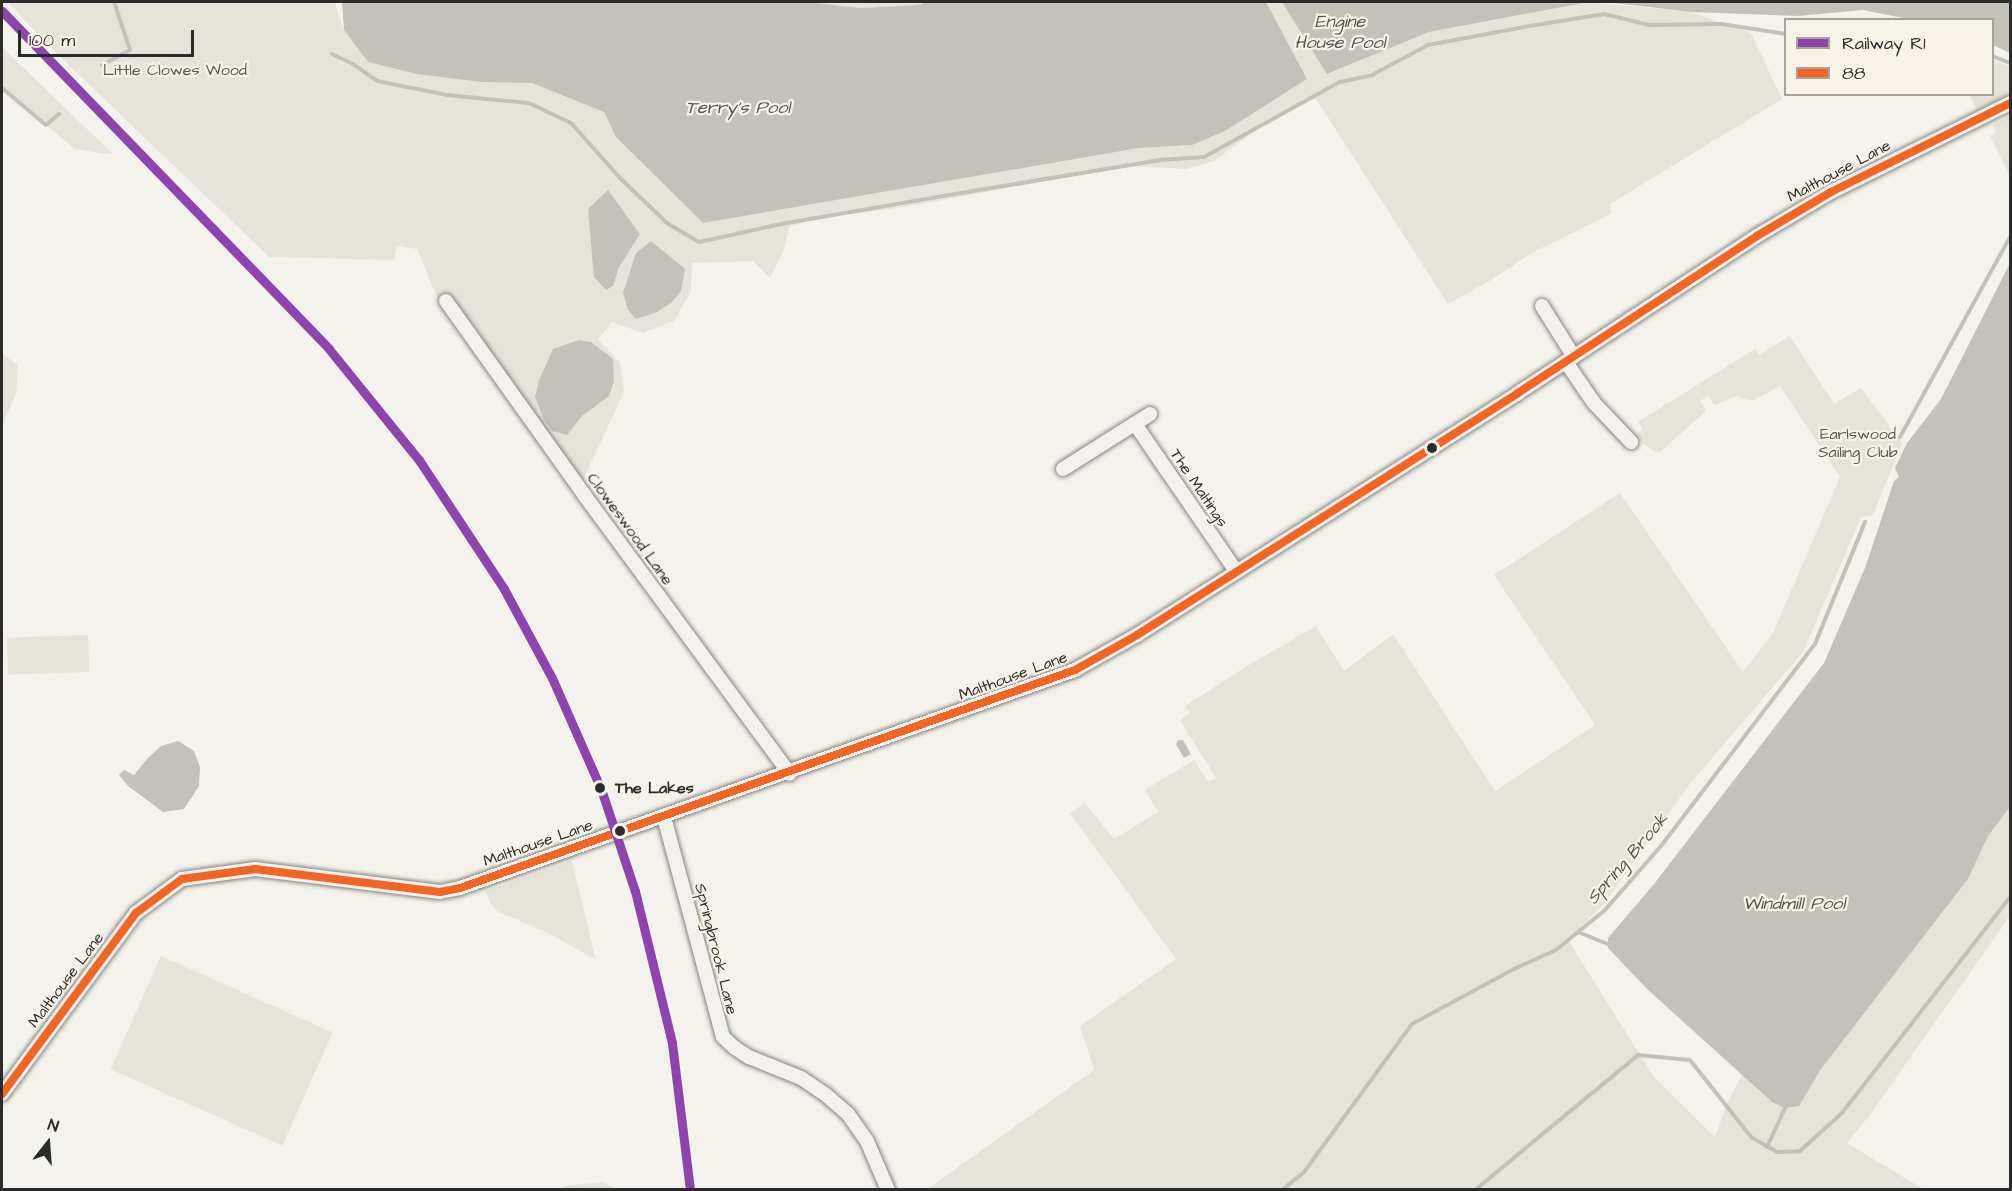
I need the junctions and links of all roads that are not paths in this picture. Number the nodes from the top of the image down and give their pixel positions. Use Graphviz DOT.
graph roads {
  1 [pos="2010,103"];
  2 [pos="446,301"];
  3 [pos="1542,306"];
  4 [pos="1570,359"];
  5 [pos="1150,414"];
  6 [pos="1135,424"];
  7 [pos="1631,442"];
  8 [pos="1063,469"];
  9 [pos="1236,571"];
  10 [pos="790,774"];
  11 [pos="664,817"];
  12 [pos="2,1094"];
  13 [pos="888,1190"];
  1 -- 4 [label="street, Malthouse Lane"];
  2 -- 10 [label="street, Cloweswood Lane"];
  3 -- 4 [label="street"];
  4 -- 7 [label="street"];
  4 -- 9 [label="street, Malthouse Lane"];
  5 -- 6 [label="street"];
  6 -- 8 [label="street"];
  6 -- 9 [label="street, The Maltings"];
  9 -- 10 [label="street, Malthouse Lane"];
  10 -- 11 [label="street, Malthouse Lane"];
  11 -- 12 [label="street, Malthouse Lane"];
  11 -- 13 [label="street, Springbrook Lane"];
}
